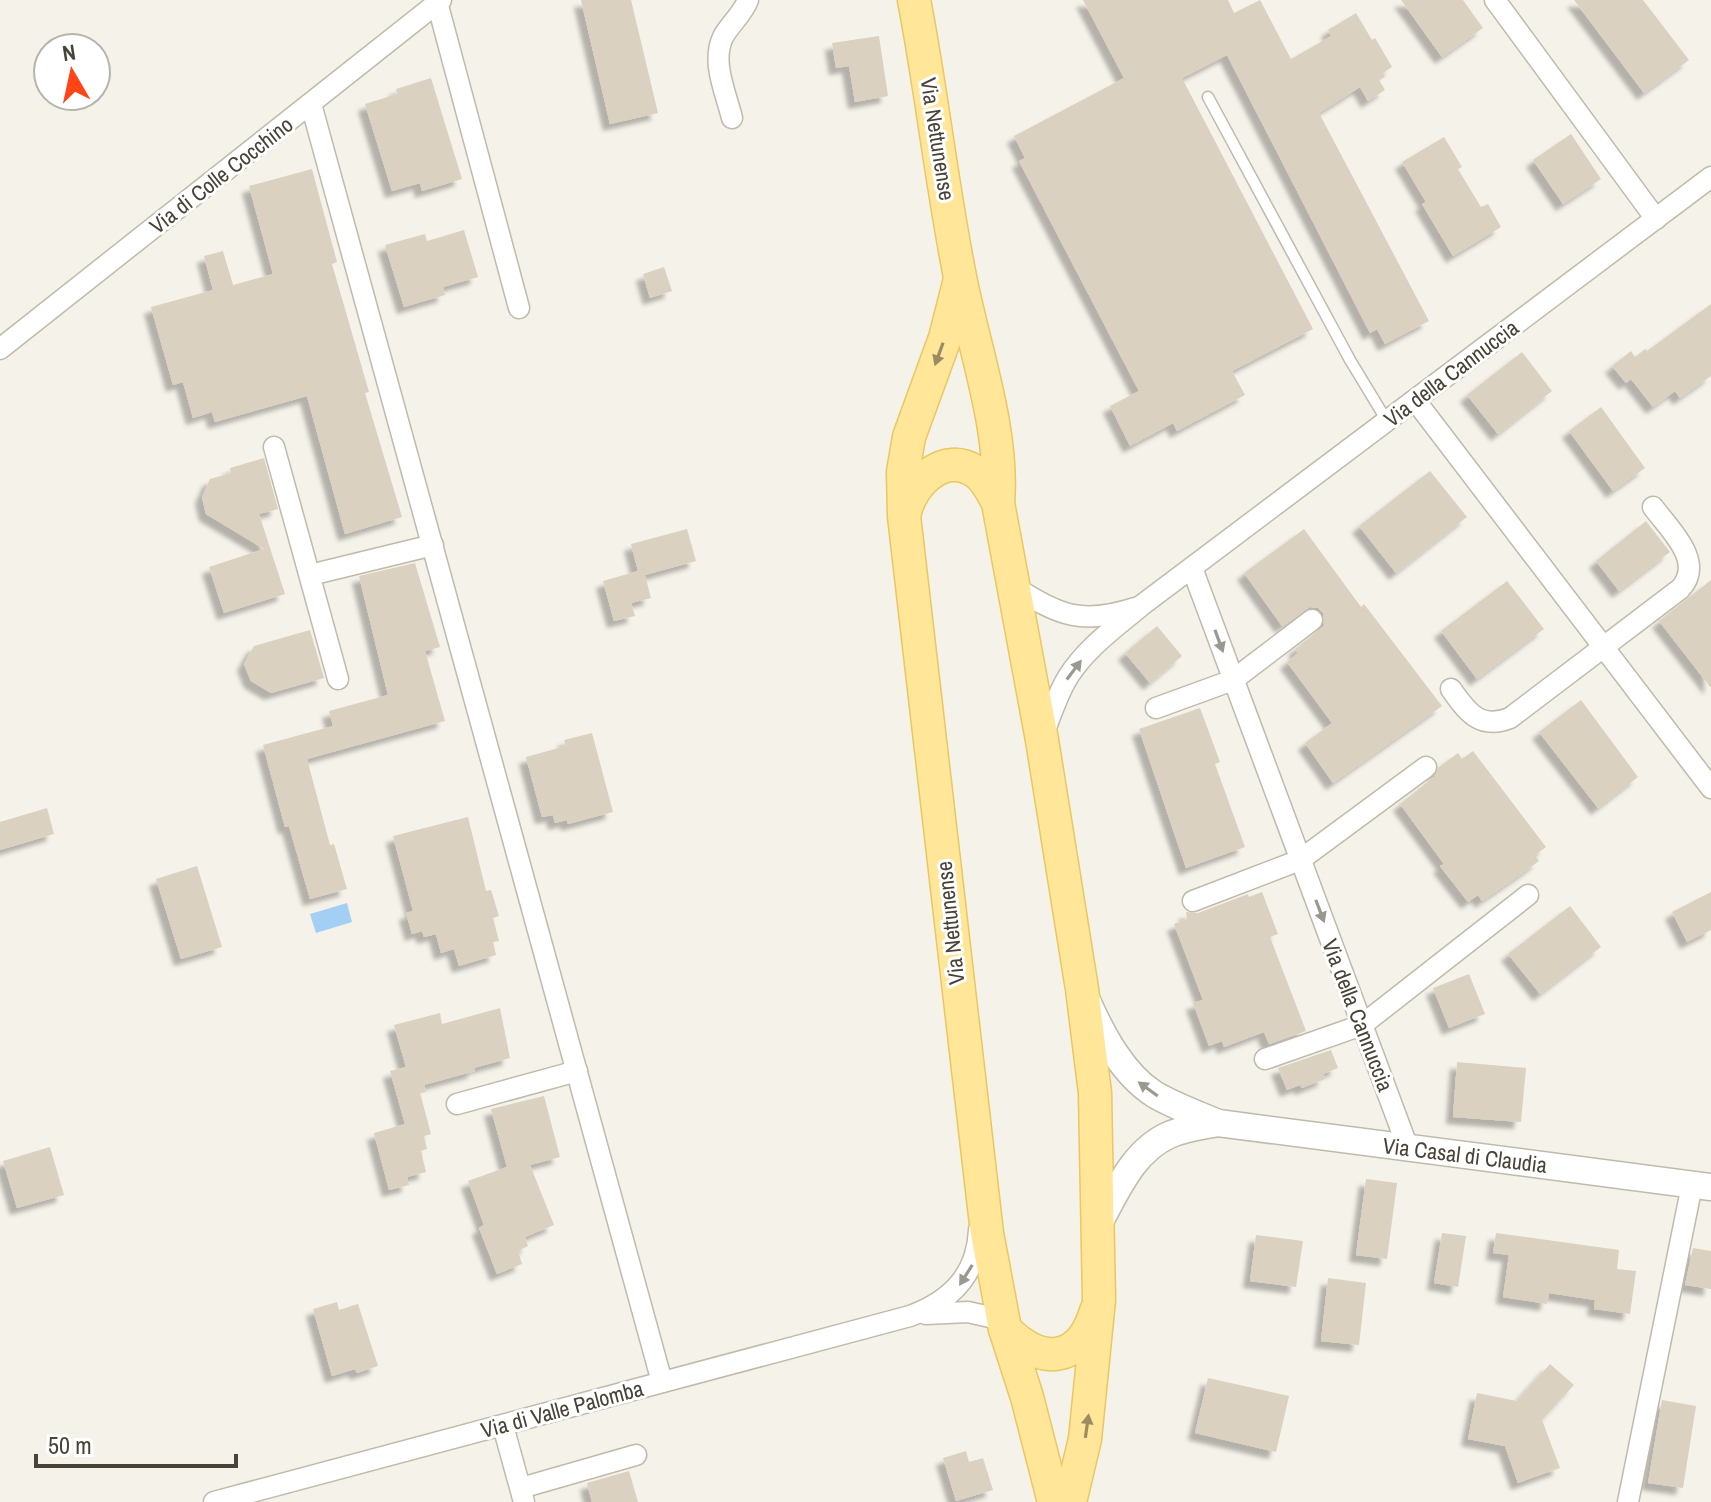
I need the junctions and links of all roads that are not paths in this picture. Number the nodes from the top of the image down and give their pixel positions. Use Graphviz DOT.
graph roads {
  1 [pos="748,0"];
  2 [pos="914,0"];
  3 [pos="1495,0"];
  4 [pos="439,1"];
  5 [pos="1208,97"];
  6 [pos="311,104"];
  7 [pos="732,118"];
  8 [pos="1708,185"];
  9 [pos="1656,219"];
  10 [pos="960,279"];
  11 [pos="519,308"];
  12 [pos="0,349"];
  13 [pos="1415,400"];
  14 [pos="1387,421"];
  15 [pos="274,447"];
  16 [pos="998,503"];
  17 [pos="1653,507"];
  18 [pos="904,516"];
  19 [pos="433,545"];
  20 [pos="1192,568"];
  21 [pos="310,575"];
  22 [pos="1015,587"];
  23 [pos="1142,605"];
  24 [pos="1312,620"];
  25 [pos="1603,647"];
  26 [pos="338,679"];
  27 [pos="1233,680"];
  28 [pos="1451,689"];
  29 [pos="1156,708"];
  30 [pos="1042,740"];
  31 [pos="1426,767"];
  32 [pos="1708,777"];
  33 [pos="1300,860"];
  34 [pos="1528,895"];
  35 [pos="1193,901"];
  36 [pos="1082,989"];
  37 [pos="1362,1025"];
  38 [pos="1265,1059"];
  39 [pos="577,1071"];
  40 [pos="457,1104"];
  41 [pos="1218,1123"];
  42 [pos="1408,1148"];
  43 [pos="978,1172"];
  44 [pos="1702,1186"];
  45 [pos="1099,1223"];
  46 [pos="1099,1300"];
  47 [pos="910,1316"];
  48 [pos="1004,1324"];
  49 [pos="662,1382"];
  50 [pos="503,1426"];
  51 [pos="636,1455"];
  52 [pos="522,1495"];
  53 [pos="214,1502"];
  54 [pos="1054,1502"];
  55 [pos="1070,1502"];
  56 [pos="1628,1502"];
  1 -- 7 [label="street"];
  2 -- 10 [label="main road, Via Nettunense"];
  3 -- 9 [label="street"];
  4 -- 6 [label="street, Via di Colle Cocchino"];
  4 -- 11 [label="street"];
  5 -- 14 [label="lane"];
  6 -- 12 [label="street, Via di Colle Cocchino"];
  6 -- 19 [label="street"];
  8 -- 9 [label="street, Via della Cannuccia"];
  9 -- 13 [label="street, Via della Cannuccia"];
  10 -- 16 [label="main road, Via Nettunense"];
  10 -- 18 [label="main road, Via Nettunense, one-way"];
  13 -- 14 [label="street, Via della Cannuccia"];
  13 -- 25 [label="street"];
  14 -- 20 [label="street, Via della Cannuccia"];
  15 -- 21 [label="street"];
  16 -- 18 [label="main road, Via Nettunense"];
  16 -- 22 [label="main road, Via Nettunense"];
  17 -- 25 [label="street"];
  18 -- 43 [label="main road, Via Nettunense"];
  19 -- 21 [label="street"];
  19 -- 39 [label="street"];
  20 -- 23 [label="street, Via della Cannuccia"];
  20 -- 27 [label="street, Via della Cannuccia, one-way"];
  21 -- 26 [label="street"];
  22 -- 23 [label="street, Via della Cannuccia"];
  22 -- 30 [label="main road, Via Nettunense"];
  30 -- 23 [label="street, Via della Cannuccia, one-way"];
  24 -- 27 [label="street"];
  25 -- 28 [label="street"];
  25 -- 32 [label="street"];
  27 -- 29 [label="street"];
  27 -- 33 [label="street, Via della Cannuccia"];
  30 -- 36 [label="main road, Via Nettunense"];
  31 -- 33 [label="street"];
  33 -- 35 [label="street"];
  33 -- 37 [label="street, Via della Cannuccia, one-way"];
  34 -- 37 [label="street"];
  41 -- 36 [label="street, Via Casal di Claudia, one-way"];
  36 -- 45 [label="main road, Via Nettunense"];
  37 -- 38 [label="street"];
  37 -- 42 [label="street, Via della Cannuccia"];
  39 -- 40 [label="street"];
  39 -- 49 [label="street"];
  41 -- 42 [label="street, Via Casal di Claudia"];
  41 -- 45 [label="street, Via Casal di Claudia"];
  42 -- 44 [label="street, Via Casal di Claudia"];
  43 -- 47 [label="street, Via di Valle Palomba, one-way"];
  43 -- 48 [label="main road, Via Nettunense"];
  44 -- 56 [label="street"];
  45 -- 46 [label="main road, Via Nettunense"];
  46 -- 48 [label="main road, Via Nettunense"];
  55 -- 46 [label="main road, Via Nettunense, one-way"];
  47 -- 48 [label="street, Via di Valle Palomba"];
  47 -- 49 [label="street, Via di Valle Palomba"];
  48 -- 54 [label="main road, Via Nettunense"];
  49 -- 50 [label="street, Via di Valle Palomba"];
  50 -- 52 [label="street"];
  50 -- 53 [label="street, Via di Valle Palomba"];
  51 -- 52 [label="street"];
}
